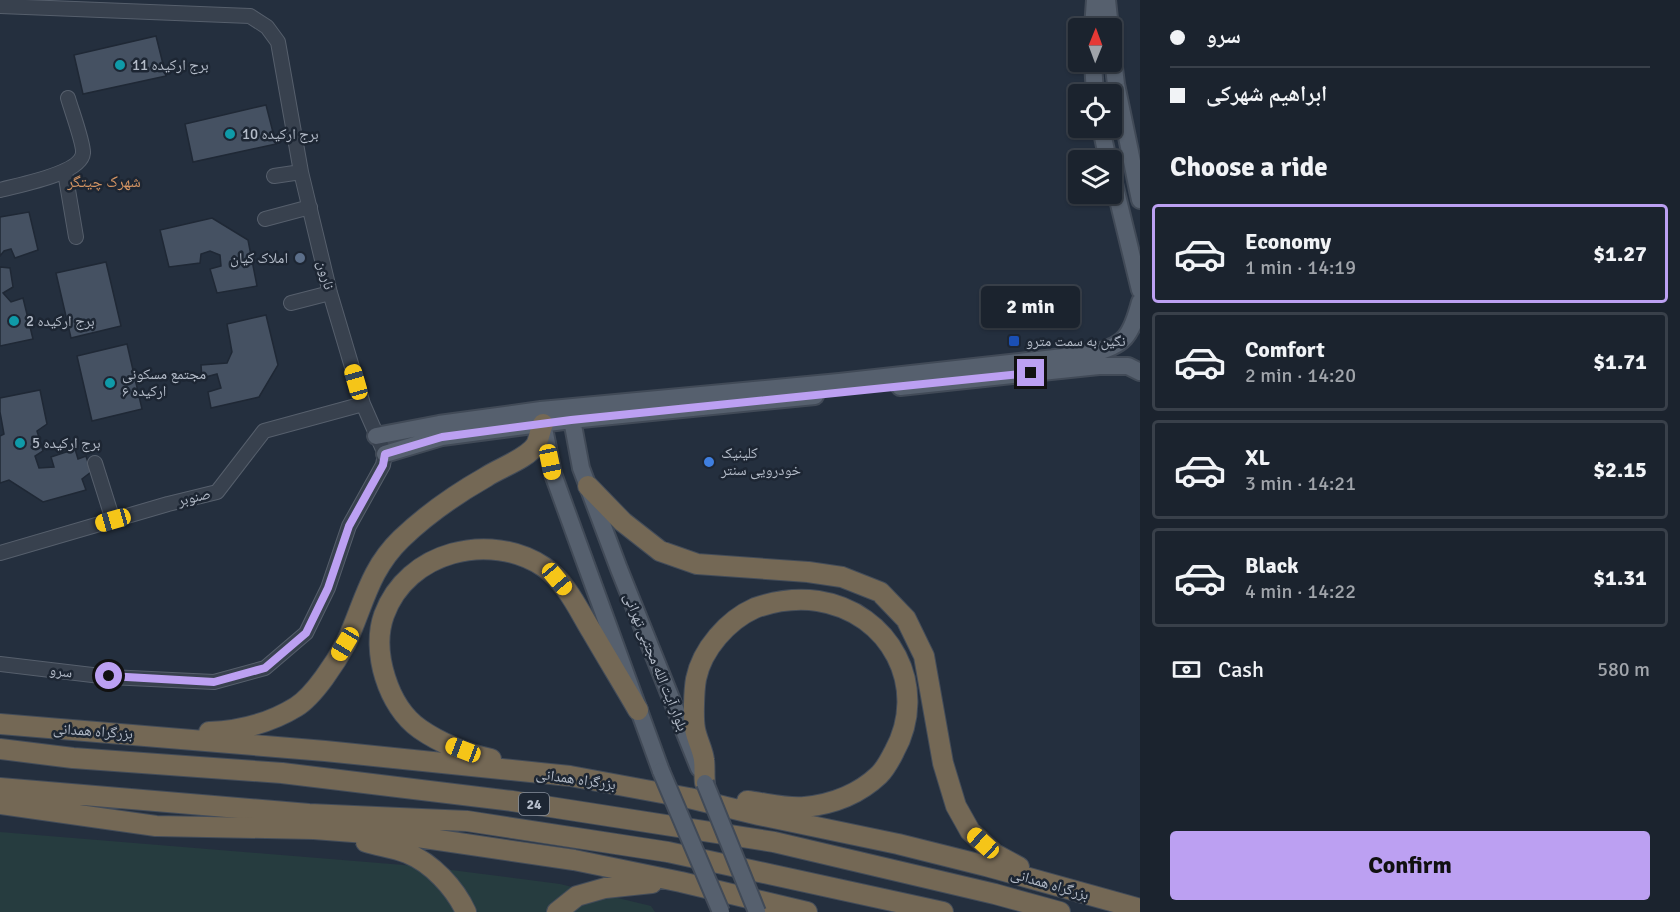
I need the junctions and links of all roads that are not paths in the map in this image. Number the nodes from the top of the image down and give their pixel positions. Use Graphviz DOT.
graph roads {
  1 [pos="1095,0"];
  2 [pos="1107,0"];
  3 [pos="0,6"];
  4 [pos="1094,18"];
  5 [pos="1109,18"];
  6 [pos="1114,72"];
  7 [pos="68,98"];
  8 [pos="65,172"];
  9 [pos="301,172"];
  10 [pos="274,176"];
  11 [pos="0,190"];
  12 [pos="1139,192"];
  13 [pos="1118,205"];
  14 [pos="310,207"];
  15 [pos="265,219"];
  16 [pos="76,237"];
  17 [pos="1140,290"];
  18 [pos="330,292"];
  19 [pos="1140,302"];
  20 [pos="291,303"];
  21 [pos="1140,372"];
  22 [pos="363,404"];
  23 [pos="570,414"];
  24 [pos="542,417"];
  25 [pos="376,436"];
  26 [pos="577,446"];
  27 [pos="548,450"];
  28 [pos="385,454"];
  29 [pos="95,463"];
  30 [pos="588,486"];
  31 [pos="113,520"];
  32 [pos="0,553"];
  33 [pos="0,664"];
  34 [pos="638,710"];
  35 [pos="0,724"];
  36 [pos="140,735"];
  37 [pos="0,749"];
  38 [pos="570,776"];
  39 [pos="705,783"];
  40 [pos="0,788"];
  41 [pos="689,798"];
  42 [pos="0,804"];
  43 [pos="314,829"];
  44 [pos="681,882"];
  45 [pos="1059,888"];
  46 [pos="1140,909"];
  47 [pos="466,912"];
  48 [pos="557,912"];
  49 [pos="721,912"];
  50 [pos="757,912"];
  51 [pos="807,912"];
  52 [pos="943,912"];
  53 [pos="1060,912"];
  1 -- 4 [label="main road"];
  2 -- 5 [label="main road"];
  3 -- 9 [label="street, نارون"];
  6 -- 12 [label="main road"];
  7 -- 8 [label="street"];
  8 -- 11 [label="street"];
  8 -- 16 [label="street"];
  9 -- 10 [label="street"];
  9 -- 14 [label="street, نارون"];
  12 -- 13 [label="main road"];
  13 -- 17 [label="main road"];
  14 -- 15 [label="street"];
  14 -- 18 [label="street, نارون"];
  18 -- 20 [label="street"];
  18 -- 22 [label="street, نارون"];
  19 -- 23 [label="main road"];
  21 -- 23 [label="main road"];
  22 -- 25 [label="street, نارون"];
  22 -- 31 [label="street, صنوبر"];
  23 -- 24 [label="main road"];
  23 -- 26 [label="main road, بلوار آیت الله مجتبی تهرانی"];
  24 -- 25 [label="main road"];
  24 -- 27 [label="main road, بلوار آیت الله مجتبی تهرانی"];
  24 -- 28 [label="main road"];
  24 -- 36 [label="highway"];
  25 -- 28 [label="street, نارون"];
  26 -- 27 [label="main road"];
  26 -- 30 [label="main road, بلوار آیت الله مجتبی تهرانی"];
  27 -- 34 [label="main road, بلوار آیت الله مجتبی تهرانی"];
  28 -- 33 [label="street, سرو"];
  29 -- 31 [label="street"];
  30 -- 39 [label="main road, بلوار آیت الله مجتبی تهرانی"];
  30 -- 45 [label="highway"];
  31 -- 32 [label="street, صنوبر"];
  34 -- 38 [label="highway"];
  34 -- 49 [label="main road, بلوار آیت الله مجتبی تهرانی, bridge"];
  35 -- 36 [label="highway, بزرگراه همدانی"];
  36 -- 38 [label="highway, بزرگراه همدانی"];
  37 -- 53 [label="highway, بزرگراه همدانی / 24"];
  38 -- 41 [label="highway, بزرگراه همدانی"];
  39 -- 41 [label="highway"];
  39 -- 50 [label="main road, بلوار آیت الله مجتبی تهرانی, bridge"];
  40 -- 52 [label="highway, 24"];
  41 -- 45 [label="highway, بزرگراه همدانی"];
  42 -- 43 [label="highway"];
  43 -- 44 [label="highway"];
  43 -- 47 [label="highway"];
  44 -- 48 [label="highway"];
  44 -- 51 [label="highway"];
  45 -- 46 [label="highway, بزرگراه همدانی"];
}
